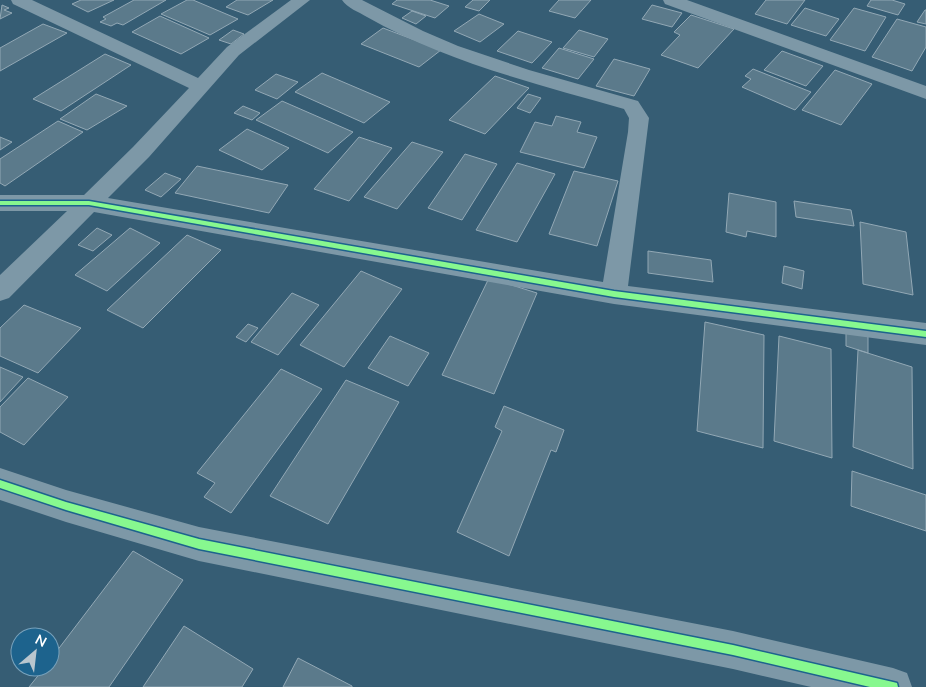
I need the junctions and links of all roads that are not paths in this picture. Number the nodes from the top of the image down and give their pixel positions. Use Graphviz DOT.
graph roads {
  1 [pos="19,0"];
  2 [pos="302,0"];
  3 [pos="350,0"];
  4 [pos="671,0"];
  5 [pos="200,86"];
  6 [pos="926,93"];
  7 [pos="0,203"];
  8 [pos="89,203"];
  9 [pos="0,291"];
  10 [pos="614,294"];
  11 [pos="926,334"];
  12 [pos="0,484"];
  13 [pos="893,687"];
  1 -- 5 [label="street"];
  2 -- 5 [label="street"];
  3 -- 10 [label="street"];
  4 -- 6 [label="street"];
  5 -- 8 [label="street"];
  7 -- 8 [label="street"];
  8 -- 9 [label="street"];
  8 -- 10 [label="street"];
  10 -- 11 [label="street"];
  12 -- 13 [label="street"];
}
